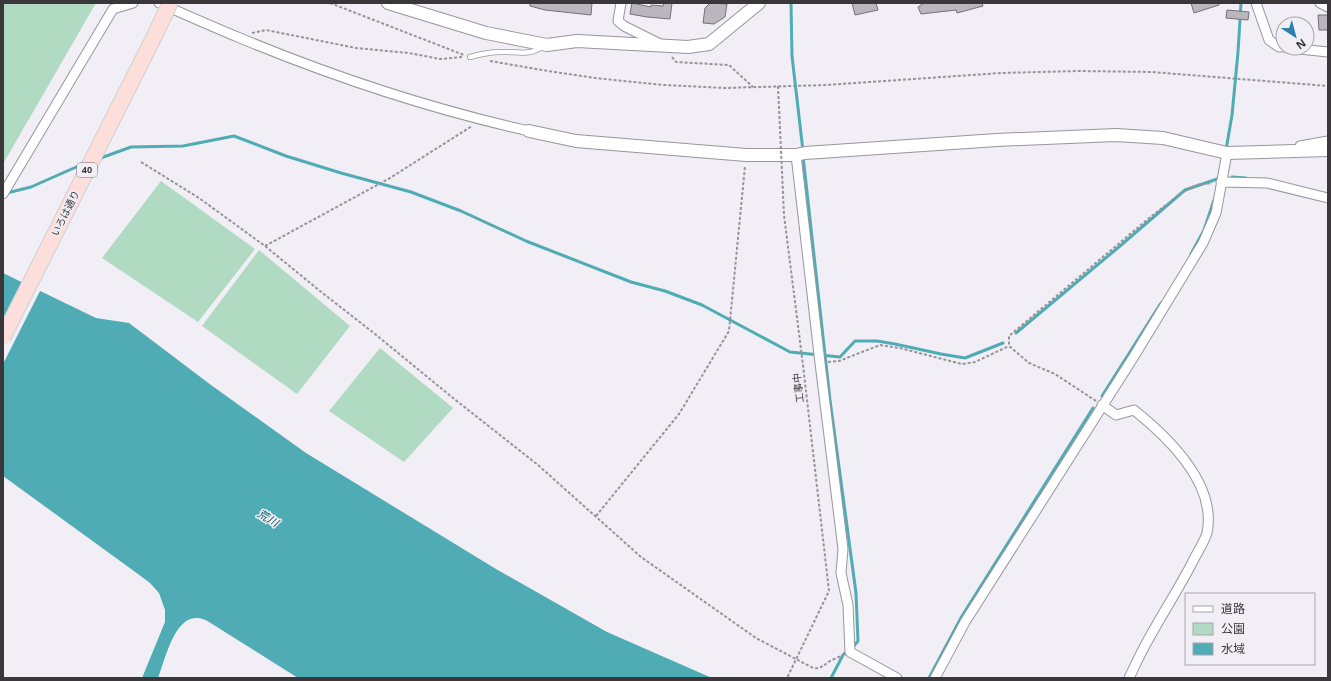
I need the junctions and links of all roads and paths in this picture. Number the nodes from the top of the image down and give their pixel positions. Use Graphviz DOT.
graph roads {
  1 [pos="133,3"];
  2 [pos="159,3"];
  3 [pos="170,3"];
  4 [pos="330,3"];
  5 [pos="388,3"];
  6 [pos="621,3"];
  7 [pos="759,3"];
  8 [pos="1256,3"];
  9 [pos="1320,3"];
  10 [pos="1328,7"];
  11 [pos="241,39"];
  12 [pos="1275,44"];
  13 [pos="547,45"];
  14 [pos="662,46"];
  15 [pos="1315,51"];
  16 [pos="1328,52"];
  17 [pos="470,57"];
  18 [pos="778,86"];
  19 [pos="1328,86"];
  20 [pos="754,87"];
  21 [pos="482,120"];
  22 [pos="529,131"];
  23 [pos="1328,141"];
  24 [pos="1328,150"];
  25 [pos="1223,152"];
  26 [pos="1255,153"];
  27 [pos="799,154"];
  28 [pos="746,155"];
  29 [pos="141,162"];
  30 [pos="1218,183"];
  31 [pos="3,194"];
  32 [pos="1328,198"];
  33 [pos="265,246"];
  34 [pos="3,337"];
  35 [pos="1009,346"];
  36 [pos="833,362"];
  37 [pos="1102,405"];
  38 [pos="596,516"];
  39 [pos="834,659"];
  40 [pos="787,678"];
  41 [pos="897,678"];
  42 [pos="935,678"];
  43 [pos="1129,678"];
  1 -- 31 [label="street"];
  2 -- 11 [label="street"];
  3 -- 34 [label="main road, いろは通り / 40, bridge"];
  4 -- 17 [label="path"];
  5 -- 13 [label="street"];
  6 -- 14 [label="street"];
  7 -- 14 [label="street"];
  8 -- 12 [label="street"];
  9 -- 10 [label="street"];
  11 -- 17 [label="path"];
  11 -- 21 [label="street"];
  13 -- 14 [label="street"];
  13 -- 17 [label="lane"];
  14 -- 20 [label="path"];
  15 -- 16 [label="street"];
  17 -- 20 [label="path"];
  18 -- 19 [label="path"];
  18 -- 20 [label="path"];
  18 -- 40 [label="path, 工事中, bridge"];
  21 -- 22 [label="street"];
  21 -- 33 [label="path"];
  22 -- 28 [label="street"];
  23 -- 26 [label="street"];
  24 -- 26 [label="street"];
  25 -- 26 [label="street"];
  25 -- 27 [label="street"];
  25 -- 30 [label="street"];
  27 -- 28 [label="street"];
  27 -- 41 [label="street"];
  28 -- 38 [label="path"];
  29 -- 33 [label="path"];
  30 -- 32 [label="street"];
  30 -- 35 [label="path"];
  30 -- 37 [label="street"];
  33 -- 38 [label="path"];
  35 -- 36 [label="path"];
  35 -- 37 [label="path"];
  37 -- 42 [label="street"];
  37 -- 43 [label="street"];
  38 -- 39 [label="path"];
}
